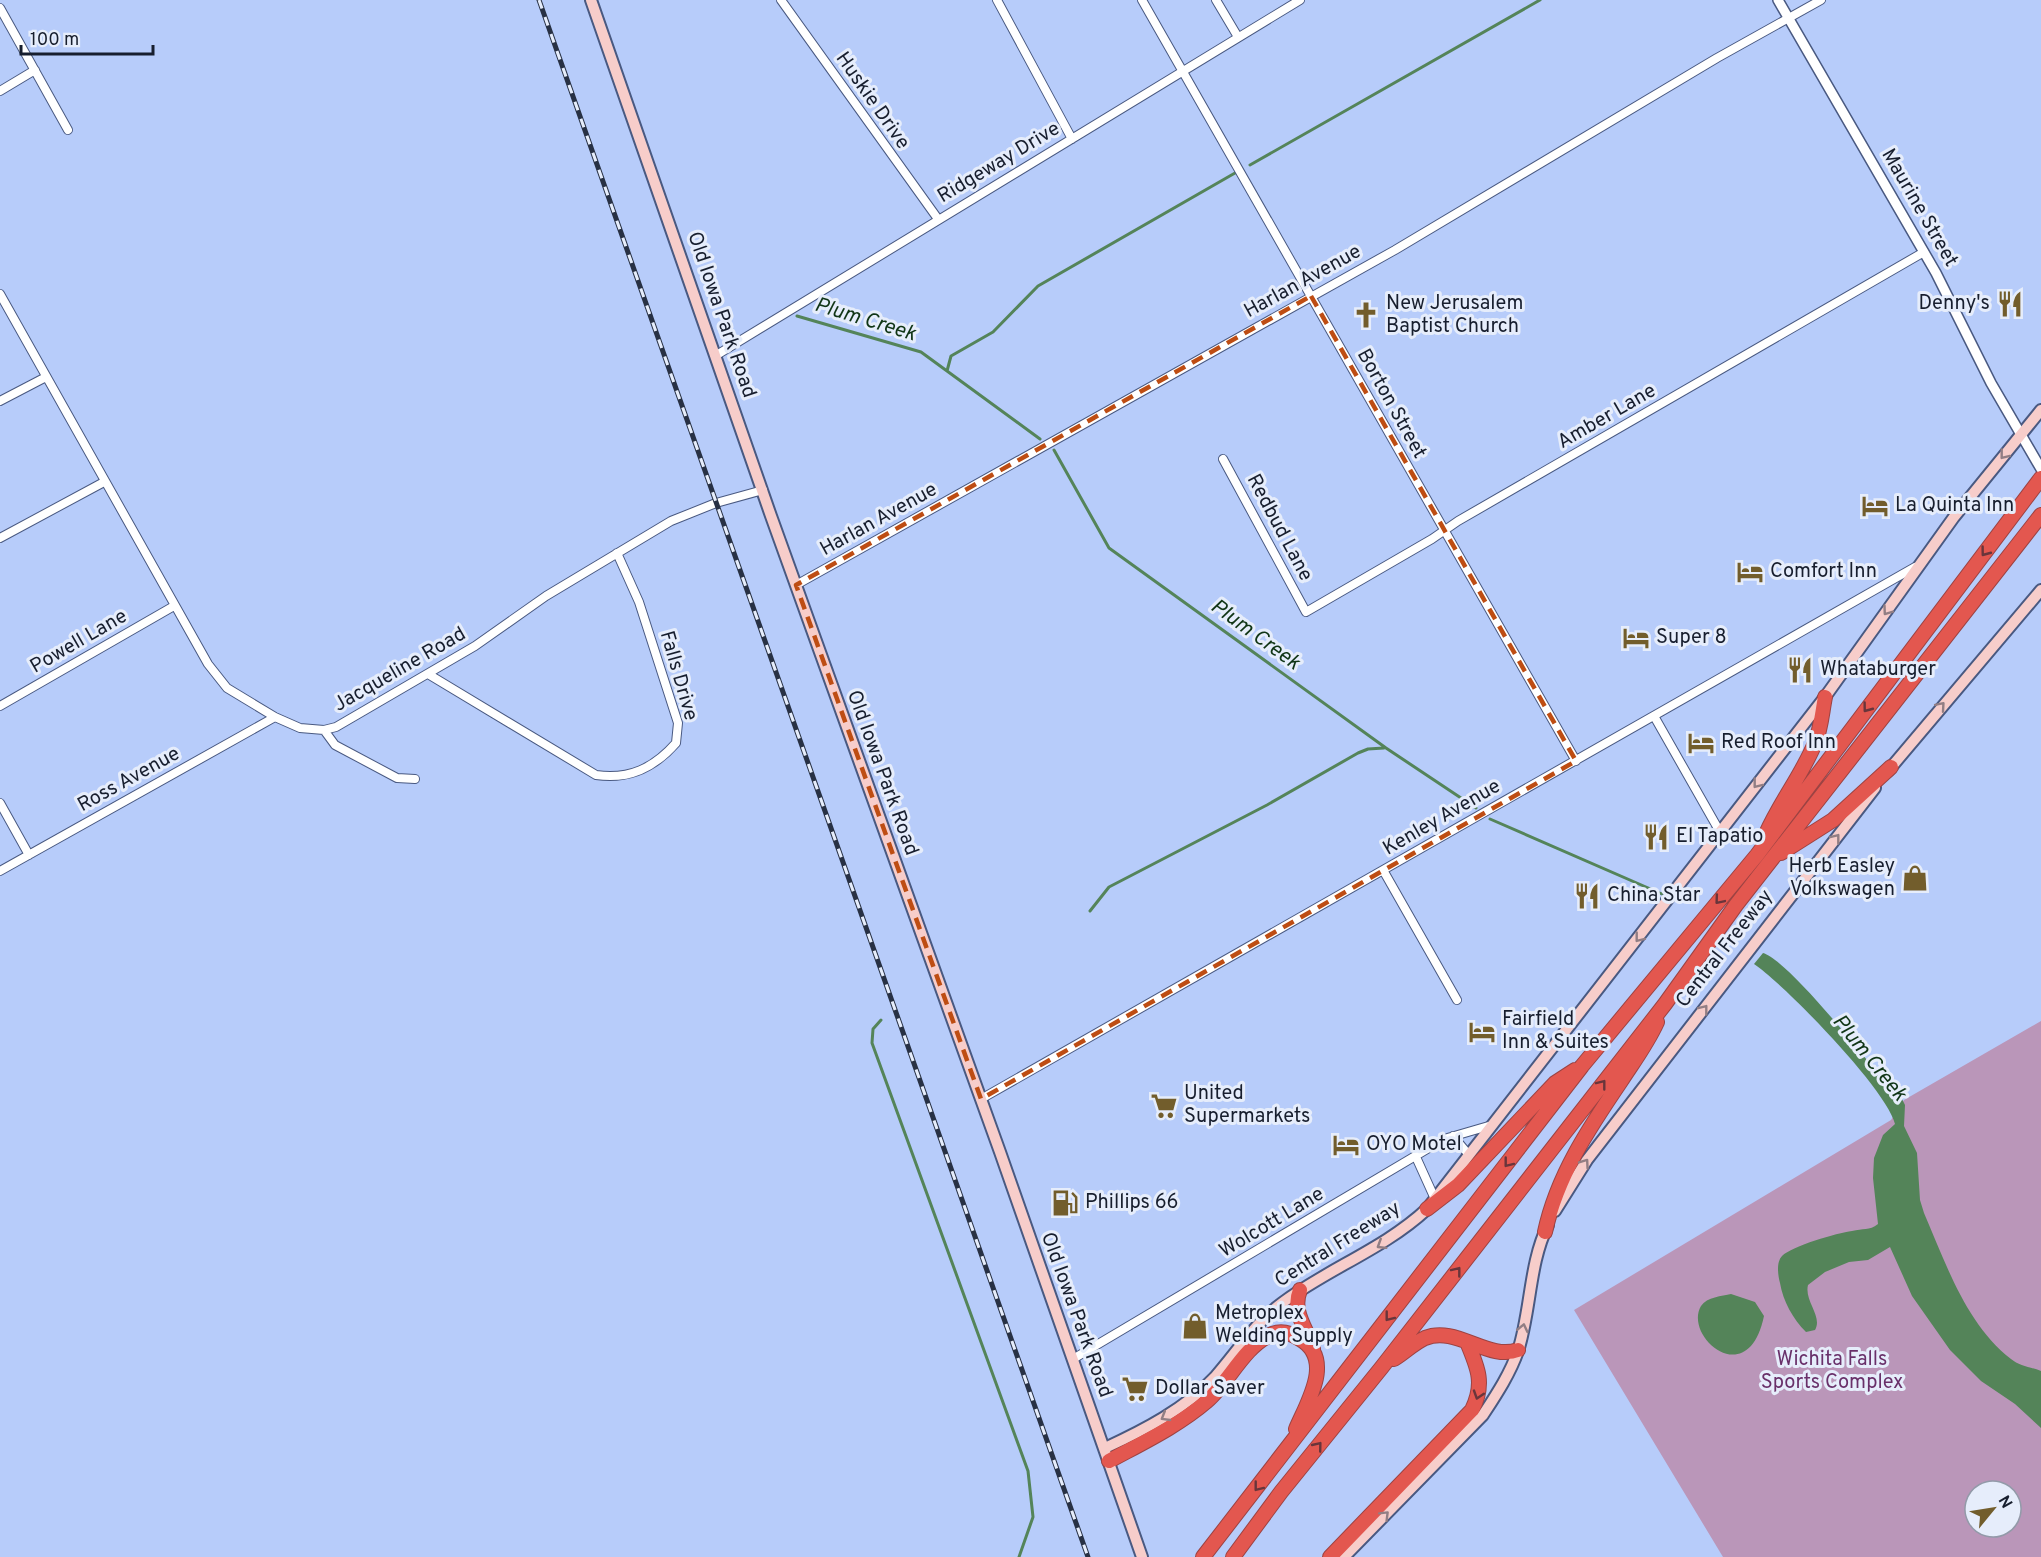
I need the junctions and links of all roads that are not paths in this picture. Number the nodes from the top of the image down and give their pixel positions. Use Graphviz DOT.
graph roads {
  1 [pos="591,0"];
  2 [pos="781,0"];
  3 [pos="997,0"];
  4 [pos="1142,0"];
  5 [pos="1216,0"];
  6 [pos="1300,0"];
  7 [pos="1778,0"];
  8 [pos="1821,0"];
  9 [pos="0,8"];
  10 [pos="1788,19"];
  11 [pos="1238,37"];
  12 [pos="35,70"];
  13 [pos="1183,71"];
  14 [pos="0,91"];
  15 [pos="68,130"];
  16 [pos="1072,139"];
  17 [pos="938,219"];
  18 [pos="1924,252"];
  19 [pos="0,294"];
  20 [pos="1311,296"];
  21 [pos="715,356"];
  22 [pos="46,377"];
  23 [pos="0,401"];
  24 [pos="2041,410"];
  25 [pos="2020,434"];
  26 [pos="1223,459"];
  27 [pos="2041,468"];
  28 [pos="2041,478"];
  29 [pos="104,482"];
  30 [pos="763,490"];
  31 [pos="2041,515"];
  32 [pos="1443,531"];
  33 [pos="0,538"];
  34 [pos="617,553"];
  35 [pos="1920,565"];
  36 [pos="796,585"];
  37 [pos="2041,590"];
  38 [pos="174,606"];
  39 [pos="1306,612"];
  40 [pos="428,674"];
  41 [pos="1825,697"];
  42 [pos="0,706"];
  43 [pos="1654,716"];
  44 [pos="275,717"];
  45 [pos="324,730"];
  46 [pos="1576,761"];
  47 [pos="1891,767"];
  48 [pos="415,779"];
  49 [pos="0,803"];
  50 [pos="1720,832"];
  51 [pos="29,855"];
  52 [pos="1757,855"];
  53 [pos="1772,859"];
  54 [pos="1383,870"];
  55 [pos="0,872"];
  56 [pos="1457,1000"];
  57 [pos="1665,1004"];
  58 [pos="1582,1066"];
  59 [pos="981,1099"];
  60 [pos="1493,1125"];
  61 [pos="1453,1136"];
  62 [pos="1469,1155"];
  63 [pos="1416,1157"];
  64 [pos="1431,1204"];
  65 [pos="1545,1232"];
  66 [pos="1300,1290"];
  67 [pos="1467,1342"];
  68 [pos="1518,1350"];
  69 [pos="1315,1354"];
  70 [pos="1073,1359"];
  71 [pos="1382,1367"];
  72 [pos="1288,1448"];
  73 [pos="1107,1455"];
  74 [pos="1142,1557"];
  75 [pos="1203,1557"];
  76 [pos="1233,1557"];
  77 [pos="1330,1557"];
  78 [pos="1344,1557"];
  1 -- 21 [label="main road, Old Iowa Park Road"];
  2 -- 17 [label="street, Huskie Drive"];
  3 -- 16 [label="street"];
  4 -- 13 [label="street, Borton Street"];
  5 -- 11 [label="street"];
  6 -- 11 [label="street, Ridgeway Drive"];
  7 -- 10 [label="street, Maurine Street"];
  8 -- 10 [label="street, Harlan Avenue"];
  9 -- 12 [label="street"];
  10 -- 18 [label="street, Maurine Street"];
  10 -- 20 [label="street, Harlan Avenue"];
  11 -- 13 [label="street, Ridgeway Drive"];
  12 -- 14 [label="street"];
  12 -- 15 [label="street"];
  13 -- 16 [label="street, Ridgeway Drive"];
  13 -- 20 [label="street, Borton Street"];
  16 -- 17 [label="street, Ridgeway Drive"];
  17 -- 21 [label="street, Ridgeway Drive"];
  18 -- 25 [label="street, Maurine Street"];
  18 -- 32 [label="street, Amber Lane"];
  19 -- 22 [label="street, Jacqueline Road"];
  20 -- 32 [label="street, Borton Street"];
  20 -- 36 [label="street, Harlan Avenue"];
  21 -- 30 [label="main road, Old Iowa Park Road"];
  22 -- 23 [label="street"];
  22 -- 29 [label="street, Jacqueline Road"];
  24 -- 25 [label="main road, Central Freeway"];
  25 -- 27 [label="street, Maurine Street"];
  25 -- 35 [label="main road, Central Freeway, one-way"];
  26 -- 39 [label="street, Redbud Lane"];
  28 -- 52 [label="highway, Central Freeway, one-way"];
  29 -- 33 [label="street"];
  29 -- 38 [label="street, Jacqueline Road"];
  30 -- 34 [label="street, Jacqueline Road"];
  30 -- 36 [label="main road, Old Iowa Park Road"];
  31 -- 53 [label="highway, Central Freeway"];
  32 -- 39 [label="street, Amber Lane"];
  32 -- 46 [label="street, Borton Street"];
  34 -- 40 [label="street, Jacqueline Road"];
  34 -- 40 [label="street, Falls Drive"];
  35 -- 41 [label="main road, Central Freeway, one-way"];
  35 -- 43 [label="street, Kenley Avenue"];
  36 -- 59 [label="main road, Old Iowa Park Road"];
  47 -- 37 [label="main road, Central Freeway, one-way"];
  38 -- 42 [label="street, Powell Lane"];
  38 -- 44 [label="street, Jacqueline Road"];
  40 -- 45 [label="street, Jacqueline Road"];
  41 -- 50 [label="main road, Central Freeway, one-way"];
  41 -- 52 [label="highway"];
  43 -- 46 [label="street, Kenley Avenue"];
  43 -- 50 [label="street"];
  44 -- 45 [label="street, Jacqueline Road"];
  44 -- 51 [label="street, Ross Avenue"];
  45 -- 48 [label="street"];
  46 -- 54 [label="street, Kenley Avenue"];
  47 -- 53 [label="highway"];
  65 -- 47 [label="main road, Central Freeway, one-way"];
  49 -- 51 [label="street"];
  50 -- 60 [label="main road, Central Freeway, one-way"];
  51 -- 55 [label="street, Ross Avenue"];
  52 -- 58 [label="highway, Central Freeway, one-way"];
  53 -- 57 [label="highway, Central Freeway"];
  54 -- 56 [label="street"];
  54 -- 59 [label="street, Kenley Avenue"];
  57 -- 65 [label="highway"];
  71 -- 57 [label="highway, Central Freeway, one-way"];
  58 -- 64 [label="highway"];
  58 -- 72 [label="highway, Central Freeway, one-way"];
  59 -- 70 [label="main road, Old Iowa Park Road"];
  60 -- 61 [label="street, Wolcott Lane"];
  60 -- 62 [label="main road, Central Freeway"];
  61 -- 62 [label="street"];
  61 -- 63 [label="street, Wolcott Lane"];
  62 -- 64 [label="main road, Central Freeway"];
  63 -- 64 [label="street"];
  63 -- 70 [label="street, Wolcott Lane"];
  64 -- 66 [label="main road, Central Freeway, one-way"];
  68 -- 65 [label="main road, Central Freeway, one-way"];
  66 -- 69 [label="highway"];
  66 -- 73 [label="main road, Central Freeway, one-way"];
  67 -- 68 [label="highway"];
  67 -- 71 [label="highway"];
  67 -- 77 [label="highway, one-way"];
  78 -- 68 [label="main road, Central Freeway, one-way"];
  69 -- 72 [label="highway"];
  69 -- 73 [label="highway"];
  70 -- 73 [label="main road, Old Iowa Park Road"];
  76 -- 71 [label="highway, Central Freeway, one-way"];
  72 -- 75 [label="highway, Central Freeway, one-way"];
  73 -- 74 [label="main road, Old Iowa Park Road"];
}
